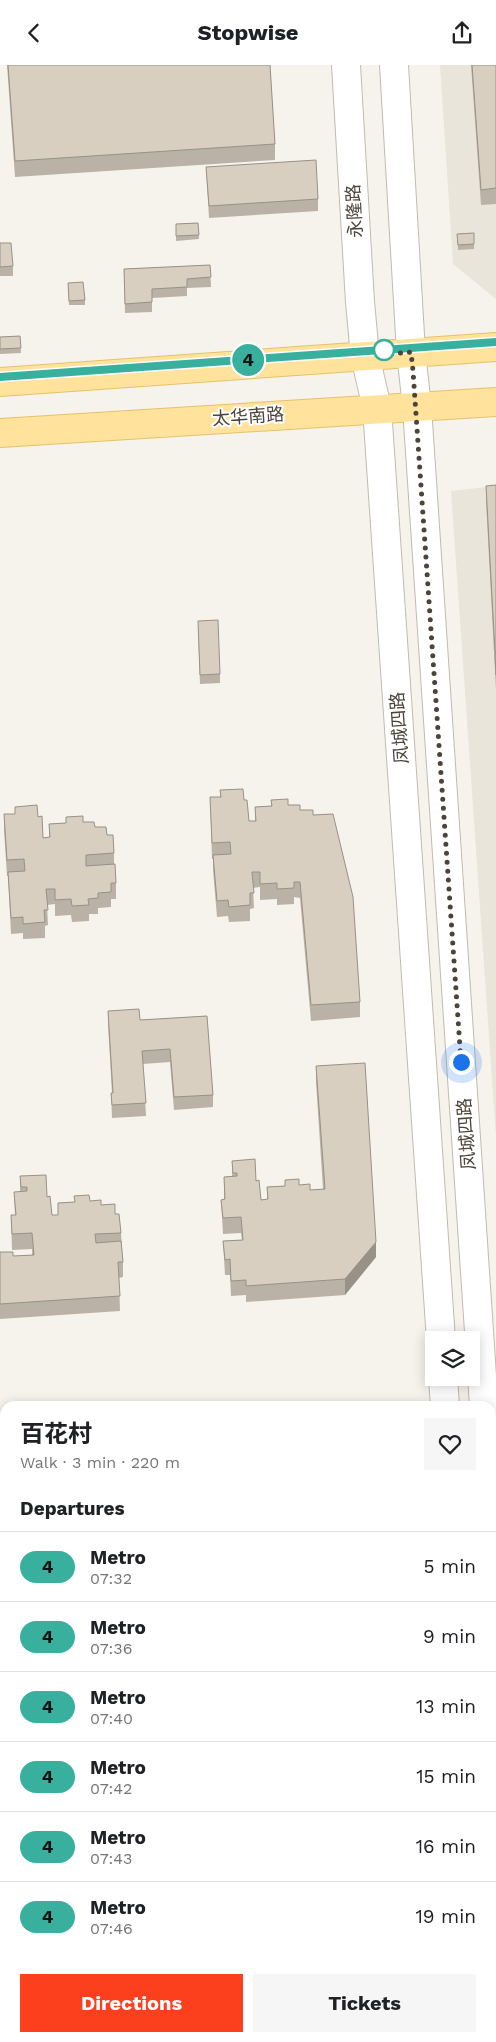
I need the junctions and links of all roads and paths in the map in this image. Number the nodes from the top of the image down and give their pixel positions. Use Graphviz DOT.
graph roads {
  1 [pos="346,65"];
  2 [pos="394,65"];
  3 [pos="496,347"];
  4 [pos="411,352"];
  5 [pos="365,356"];
  6 [pos="0,382"];
  7 [pos="496,401"];
  8 [pos="417,407"];
  9 [pos="377,408"];
  10 [pos="0,433"];
  11 [pos="440,1331"];
  12 [pos="444,1386"];
  13 [pos="445,1401"];
  14 [pos="484,1401"];
  1 -- 5 [label="street, 永隆路"];
  2 -- 4 [label="street"];
  3 -- 4 [label="main road"];
  4 -- 5 [label="main road"];
  4 -- 8 [label="street, 凤城四路"];
  5 -- 6 [label="main road"];
  5 -- 9 [label="street, 凤城四路"];
  7 -- 8 [label="main road, 太华南路"];
  8 -- 9 [label="main road, 太华南路"];
  8 -- 14 [label="street, 凤城四路"];
  9 -- 10 [label="main road, 太华南路"];
  9 -- 11 [label="street, 凤城四路"];
  12 -- 13 [label="street"];
}
